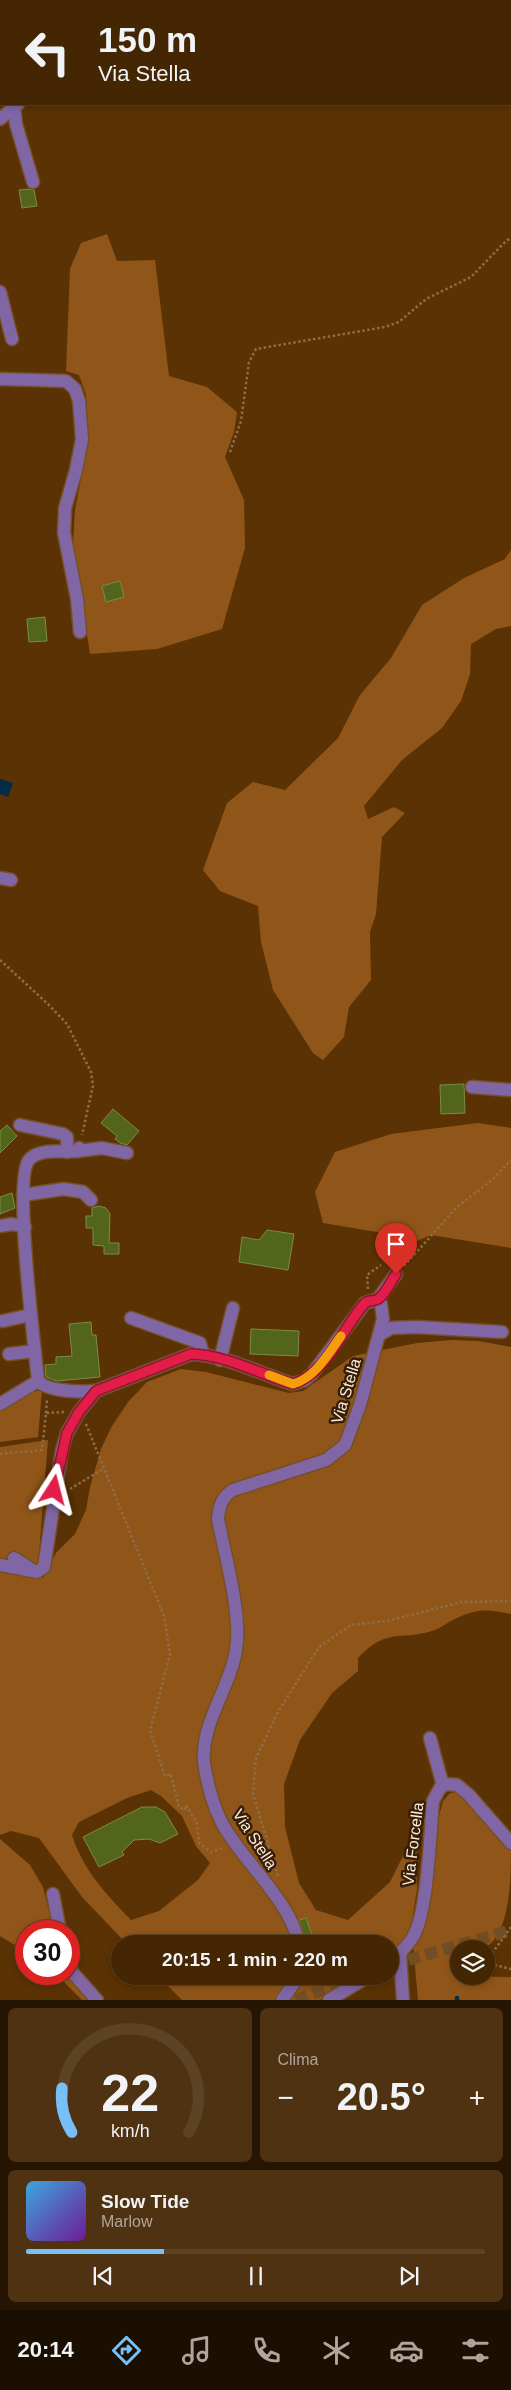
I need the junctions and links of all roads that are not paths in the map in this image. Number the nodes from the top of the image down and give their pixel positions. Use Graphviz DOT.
graph roads {
  1 [pos="16,105"];
  2 [pos="0,119"];
  3 [pos="33,182"];
  4 [pos="0,292"];
  5 [pos="12,339"];
  6 [pos="0,379"];
  7 [pos="80,632"];
  8 [pos="472,1087"];
  9 [pos="511,1090"];
  10 [pos="20,1125"];
  11 [pos="74,1150"];
  12 [pos="127,1153"];
  13 [pos="23,1195"];
  14 [pos="91,1200"];
  15 [pos="0,1226"];
  16 [pos="25,1226"];
  17 [pos="396,1274"];
  18 [pos="378,1299"];
  19 [pos="233,1308"];
  20 [pos="30,1315"];
  21 [pos="130,1318"];
  22 [pos="4,1321"];
  23 [pos="502,1332"];
  24 [pos="379,1335"];
  25 [pos="35,1351"];
  26 [pos="9,1354"];
  27 [pos="203,1354"];
  28 [pos="220,1360"];
  29 [pos="38,1381"];
  30 [pos="96,1391"];
  31 [pos="0,1404"];
  32 [pos="14,1558"];
  33 [pos="0,1565"];
  34 [pos="35,1572"];
  35 [pos="430,1738"];
  36 [pos="443,1786"];
  37 [pos="511,1843"];
  38 [pos="53,1894"];
  39 [pos="58,1920"];
  40 [pos="296,1935"];
  41 [pos="400,1953"];
  42 [pos="80,1981"];
  43 [pos="293,1985"];
  44 [pos="294,1985"];
  45 [pos="354,1985"];
  46 [pos="291,1988"];
  47 [pos="98,2000"];
  48 [pos="282,2000"];
  49 [pos="329,2000"];
  50 [pos="403,2000"];
  1 -- 2 [label="street"];
  1 -- 3 [label="street"];
  4 -- 5 [label="street"];
  6 -- 7 [label="street"];
  8 -- 9 [label="street"];
  10 -- 11 [label="street"];
  11 -- 12 [label="street"];
  11 -- 13 [label="street"];
  13 -- 14 [label="street"];
  13 -- 16 [label="street"];
  15 -- 16 [label="street"];
  16 -- 20 [label="street"];
  17 -- 18 [label="street"];
  18 -- 24 [label="street, Via Stella"];
  18 -- 28 [label="street, Via Stella"];
  19 -- 28 [label="street"];
  20 -- 22 [label="street"];
  20 -- 25 [label="street"];
  21 -- 27 [label="street"];
  23 -- 24 [label="street"];
  24 -- 40 [label="street, Via Stella"];
  25 -- 26 [label="street"];
  25 -- 29 [label="street"];
  27 -- 28 [label="street, Via Stella"];
  27 -- 30 [label="street, Via Stella"];
  29 -- 30 [label="street"];
  29 -- 31 [label="street"];
  30 -- 34 [label="street, Via Stella"];
  32 -- 34 [label="street"];
  33 -- 34 [label="street"];
  35 -- 36 [label="street"];
  36 -- 37 [label="street, Via Forcella"];
  36 -- 41 [label="street, Via Forcella"];
  38 -- 39 [label="street"];
  41 -- 50 [label="street"];
  42 -- 47 [label="street"];
  43 -- 46 [label="street"];
  44 -- 46 [label="street"];
  45 -- 49 [label="street"];
  46 -- 48 [label="street"];
}
